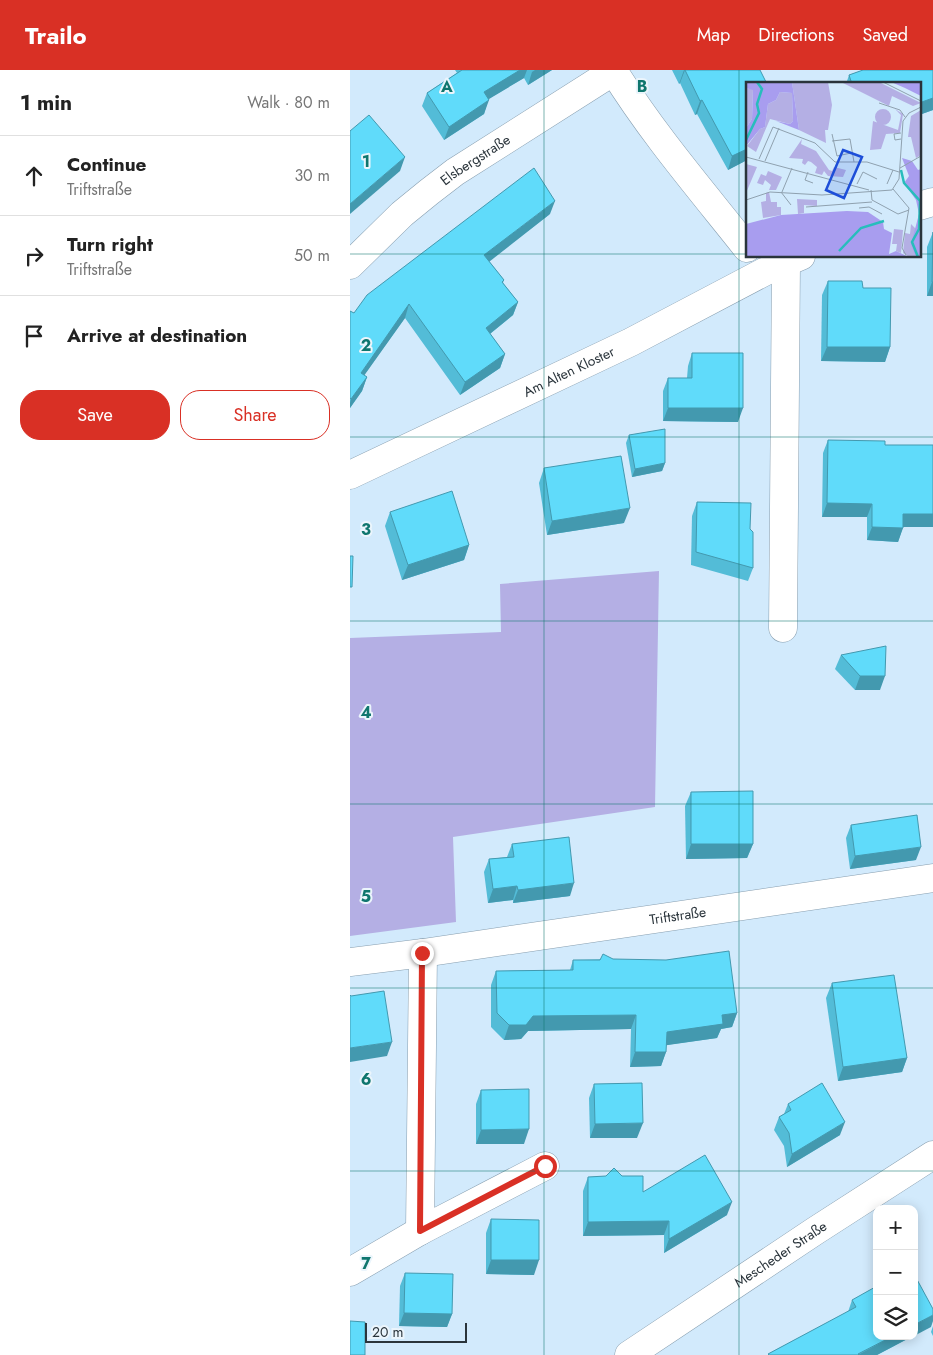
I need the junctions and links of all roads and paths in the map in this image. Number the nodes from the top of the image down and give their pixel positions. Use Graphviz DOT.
graph roads {
  1 [pos="613,71"];
  2 [pos="933,202"];
  3 [pos="920,206"];
  4 [pos="746,247"];
  5 [pos="776,262"];
  6 [pos="350,265"];
  7 [pos="350,475"];
  8 [pos="783,628"];
  9 [pos="933,878"];
  10 [pos="422,953"];
  11 [pos="350,962"];
  12 [pos="933,1155"];
  13 [pos="545,1166"];
  14 [pos="420,1231"];
  15 [pos="350,1272"];
  16 [pos="629,1355"];
  1 -- 4 [label="street, Elsbergstraße"];
  1 -- 6 [label="street, Elsbergstraße"];
  2 -- 3 [label="street"];
  5 -- 7 [label="street, Am Alten Kloster"];
  5 -- 8 [label="street, Am Alten Kloster"];
  9 -- 10 [label="street, Triftstraße"];
  10 -- 11 [label="street, Triftstraße"];
  10 -- 14 [label="street"];
  12 -- 16 [label="street, Mescheder Straße"];
  13 -- 14 [label="street"];
  14 -- 15 [label="street"];
}
